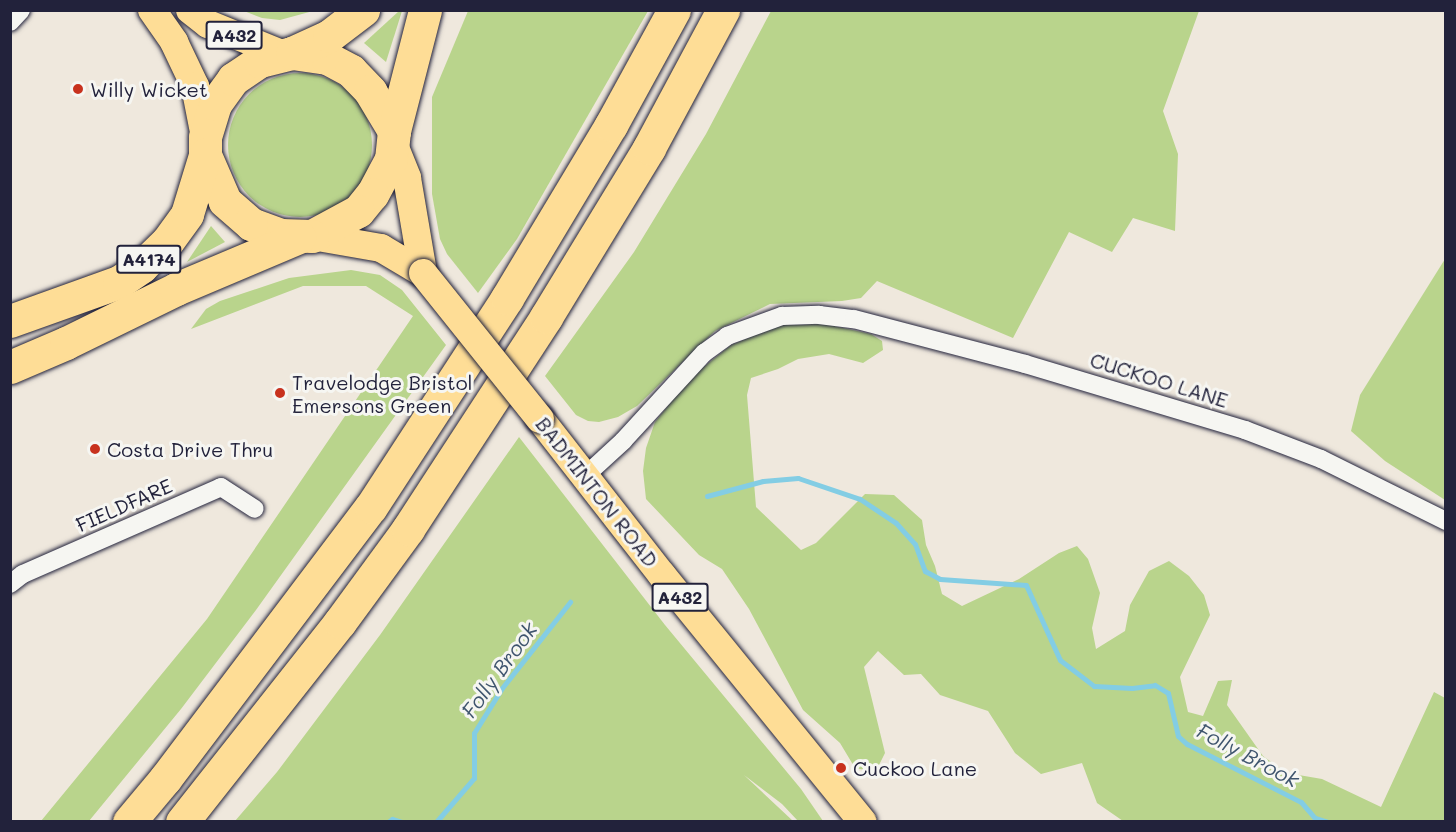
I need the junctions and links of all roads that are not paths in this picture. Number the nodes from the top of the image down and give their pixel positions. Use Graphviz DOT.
graph roads {
  1 [pos="21,10"];
  2 [pos="152,10"];
  3 [pos="190,10"];
  4 [pos="363,10"];
  5 [pos="425,10"];
  6 [pos="674,10"];
  7 [pos="723,10"];
  8 [pos="11,21"];
  9 [pos="287,53"];
  10 [pos="394,138"];
  11 [pos="205,146"];
  12 [pos="306,236"];
  13 [pos="423,273"];
  14 [pos="10,321"];
  15 [pos="10,367"];
  16 [pos="585,476"];
  17 [pos="255,509"];
  18 [pos="1446,521"];
  19 [pos="10,584"];
  20 [pos="129,822"];
  21 [pos="182,822"];
  22 [pos="863,822"];
  1 -- 8 [label="street"];
  2 -- 11 [label="main road, A432"];
  3 -- 9 [label="main road, A432"];
  4 -- 9 [label="highway"];
  5 -- 10 [label="highway"];
  6 -- 20 [label="highway"];
  7 -- 21 [label="highway"];
  9 -- 10 [label="highway"];
  9 -- 11 [label="highway"];
  10 -- 12 [label="highway"];
  10 -- 13 [label="main road, BADMINTON ROAD / A432"];
  11 -- 12 [label="highway"];
  11 -- 14 [label="highway, A4174"];
  12 -- 13 [label="main road, BADMINTON ROAD / A432"];
  12 -- 15 [label="highway, A4174"];
  13 -- 16 [label="main road, BADMINTON ROAD / A432, bridge"];
  16 -- 18 [label="street, CUCKOO LANE"];
  16 -- 22 [label="main road, BADMINTON ROAD / A432"];
  17 -- 19 [label="street, FIELDFARE"];
}
